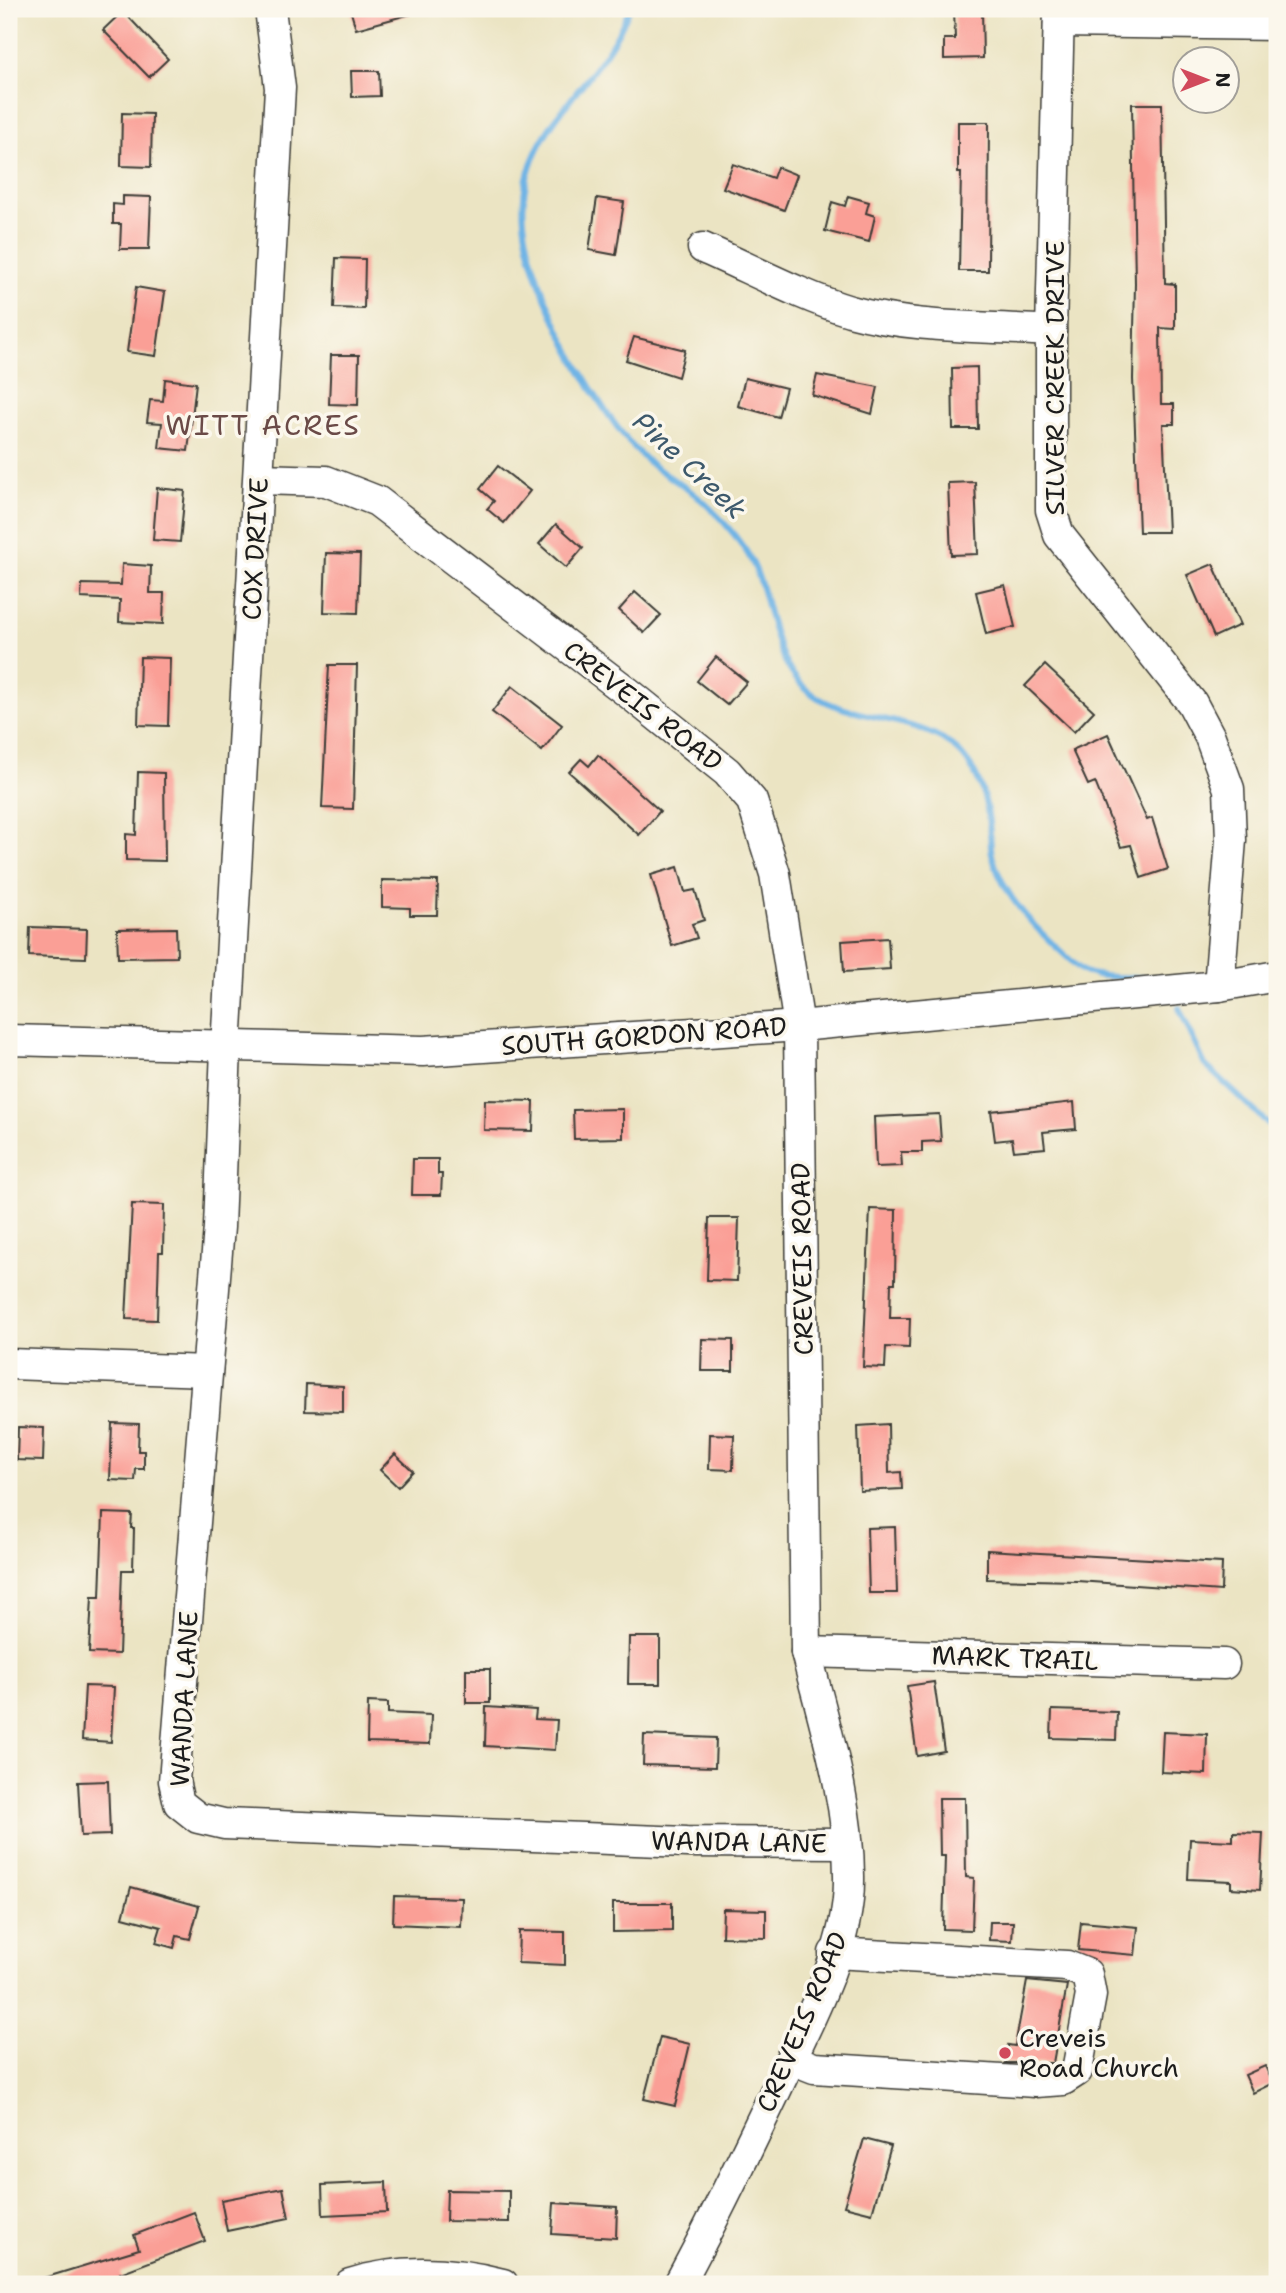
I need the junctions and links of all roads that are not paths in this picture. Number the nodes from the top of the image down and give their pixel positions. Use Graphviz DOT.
graph roads {
  1 [pos="270,9"];
  2 [pos="1059,15"];
  3 [pos="1277,26"];
  4 [pos="703,248"];
  5 [pos="1051,331"];
  6 [pos="259,479"];
  7 [pos="1277,976"];
  8 [pos="1219,986"];
  9 [pos="799,1026"];
  10 [pos="9,1040"];
  11 [pos="226,1048"];
  12 [pos="9,1364"];
  13 [pos="208,1371"];
  14 [pos="806,1652"];
  15 [pos="1224,1664"];
  16 [pos="846,1843"];
  17 [pos="834,1953"];
  18 [pos="791,2059"];
  19 [pos="351,2284"];
  20 [pos="503,2284"];
  21 [pos="679,2284"];
  1 -- 6 [label="street, COX DRIVE"];
  2 -- 3 [label="street"];
  2 -- 5 [label="street, SILVER CREEK DRIVE"];
  4 -- 5 [label="street"];
  5 -- 8 [label="street, SILVER CREEK DRIVE"];
  6 -- 9 [label="street, CREVEIS ROAD"];
  6 -- 11 [label="street, COX DRIVE"];
  7 -- 8 [label="street, SOUTH GORDON ROAD"];
  8 -- 9 [label="street, SOUTH GORDON ROAD"];
  9 -- 11 [label="street, SOUTH GORDON ROAD"];
  9 -- 14 [label="street, CREVEIS ROAD"];
  10 -- 11 [label="street, SOUTH GORDON ROAD"];
  11 -- 13 [label="street, WANDA LANE"];
  12 -- 13 [label="street"];
  13 -- 16 [label="street, WANDA LANE"];
  14 -- 15 [label="street, MARK TRAIL"];
  14 -- 16 [label="street, CREVEIS ROAD"];
  16 -- 17 [label="street, CREVEIS ROAD"];
  17 -- 18 [label="street, CREVEIS ROAD"];
  17 -- 18 [label="street"];
  18 -- 21 [label="street, CREVEIS ROAD"];
  19 -- 20 [label="street"];
}
